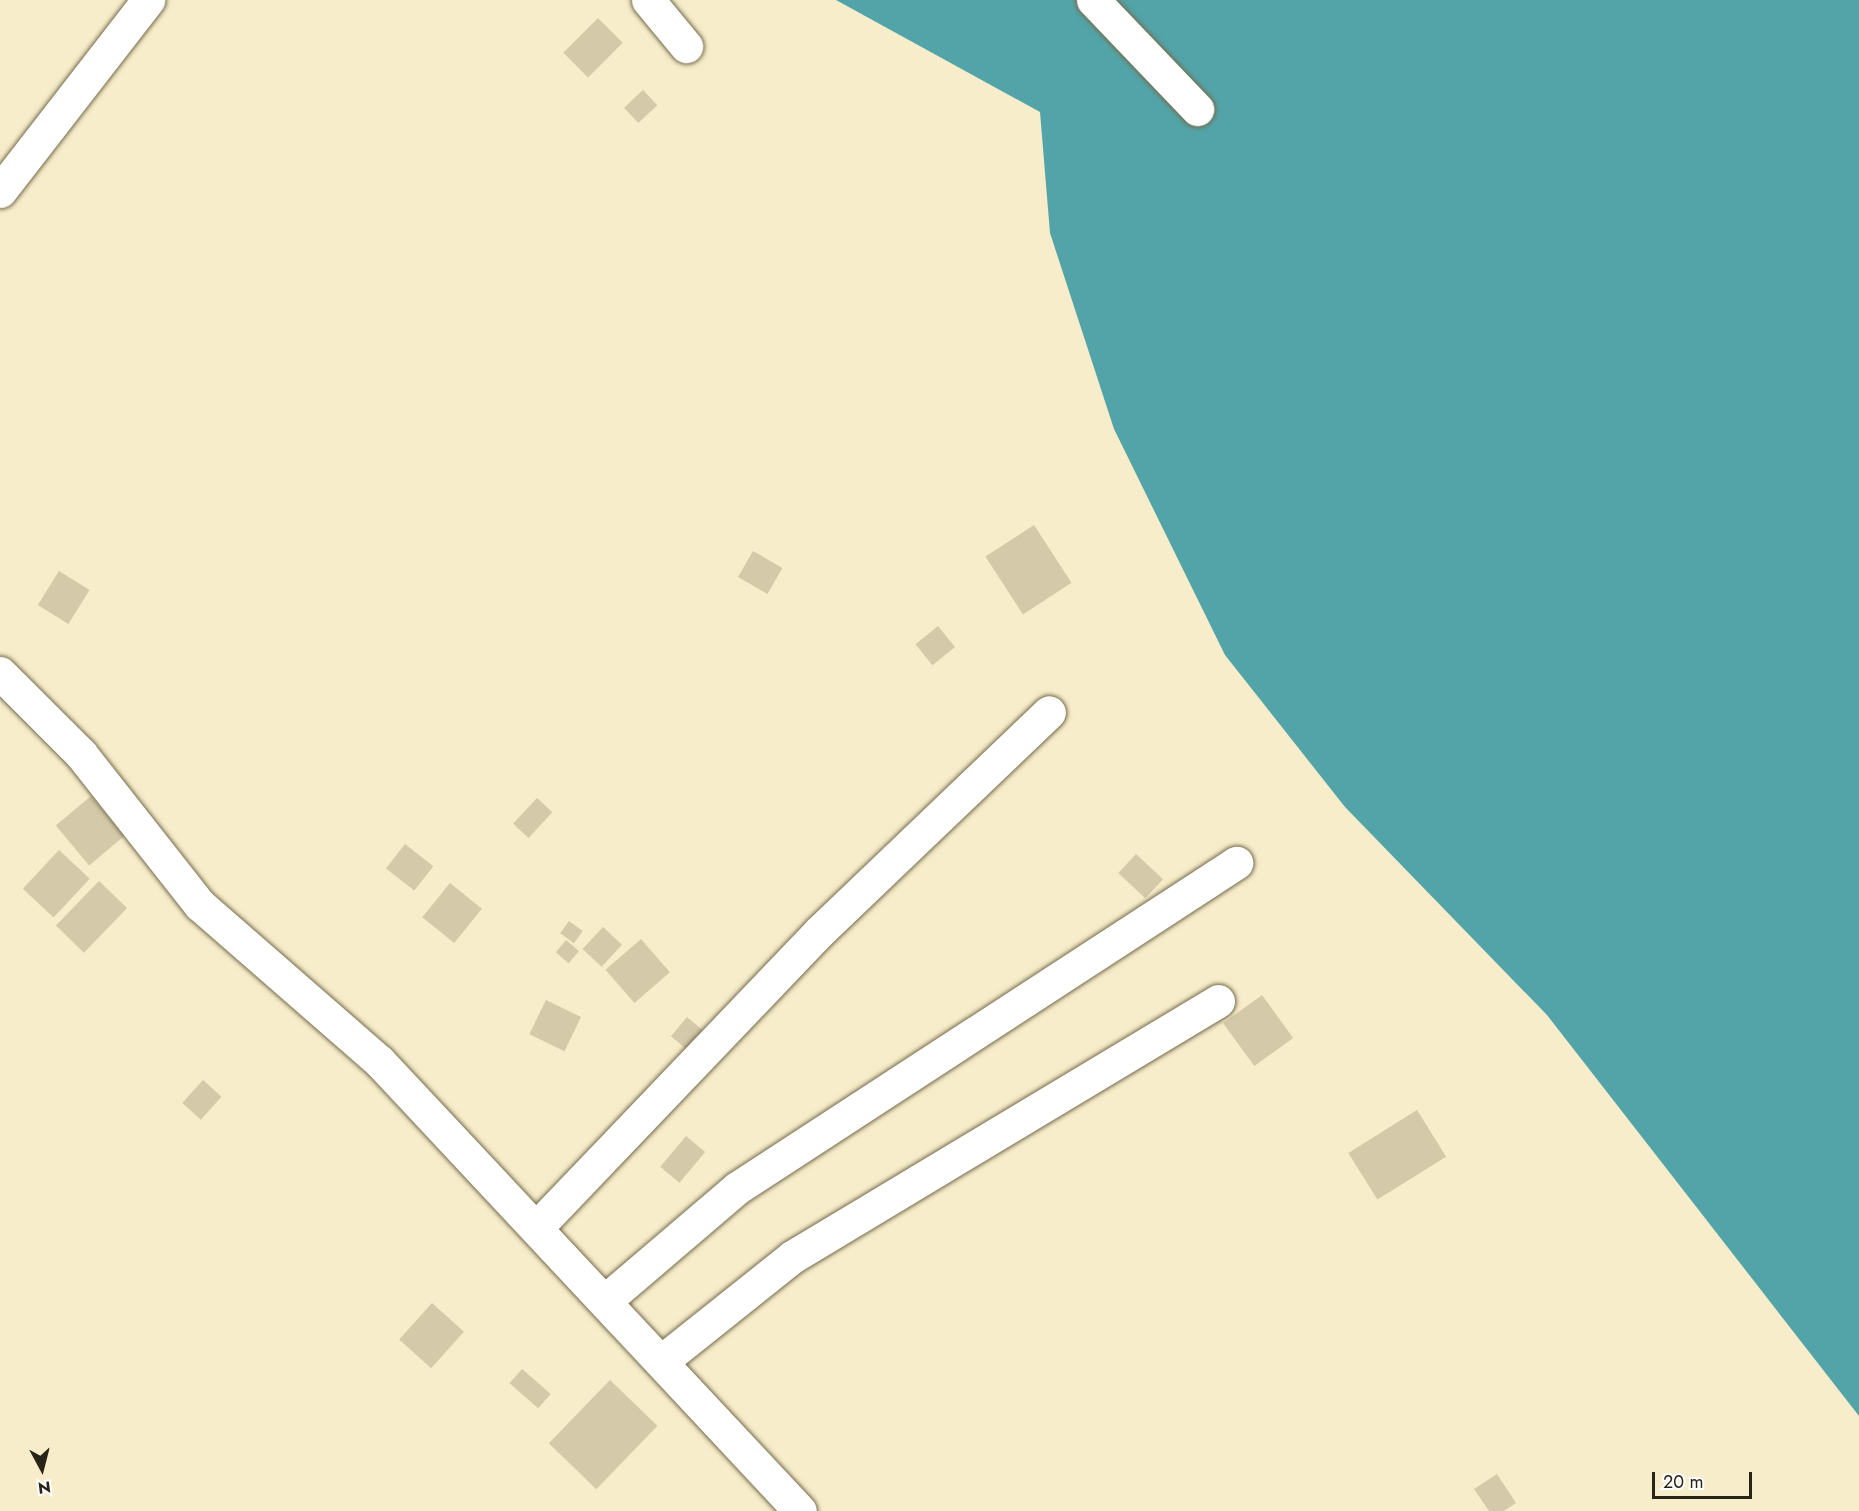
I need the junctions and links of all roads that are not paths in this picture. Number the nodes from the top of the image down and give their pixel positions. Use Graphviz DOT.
graph roads {
  1 [pos="147,0"];
  2 [pos="648,0"];
  3 [pos="1093,0"];
  4 [pos="686,46"];
  5 [pos="1197,110"];
  6 [pos="0,190"];
  7 [pos="0,674"];
  8 [pos="1049,712"];
  9 [pos="1236,863"];
  10 [pos="1218,1000"];
  11 [pos="537,1227"];
  12 [pos="606,1300"];
  13 [pos="663,1360"];
  14 [pos="800,1511"];
  1 -- 6 [label="street"];
  2 -- 4 [label="street"];
  3 -- 5 [label="street"];
  7 -- 11 [label="street"];
  8 -- 11 [label="street"];
  9 -- 12 [label="street"];
  10 -- 13 [label="street"];
  11 -- 12 [label="street"];
  12 -- 13 [label="street"];
  13 -- 14 [label="street"];
}
